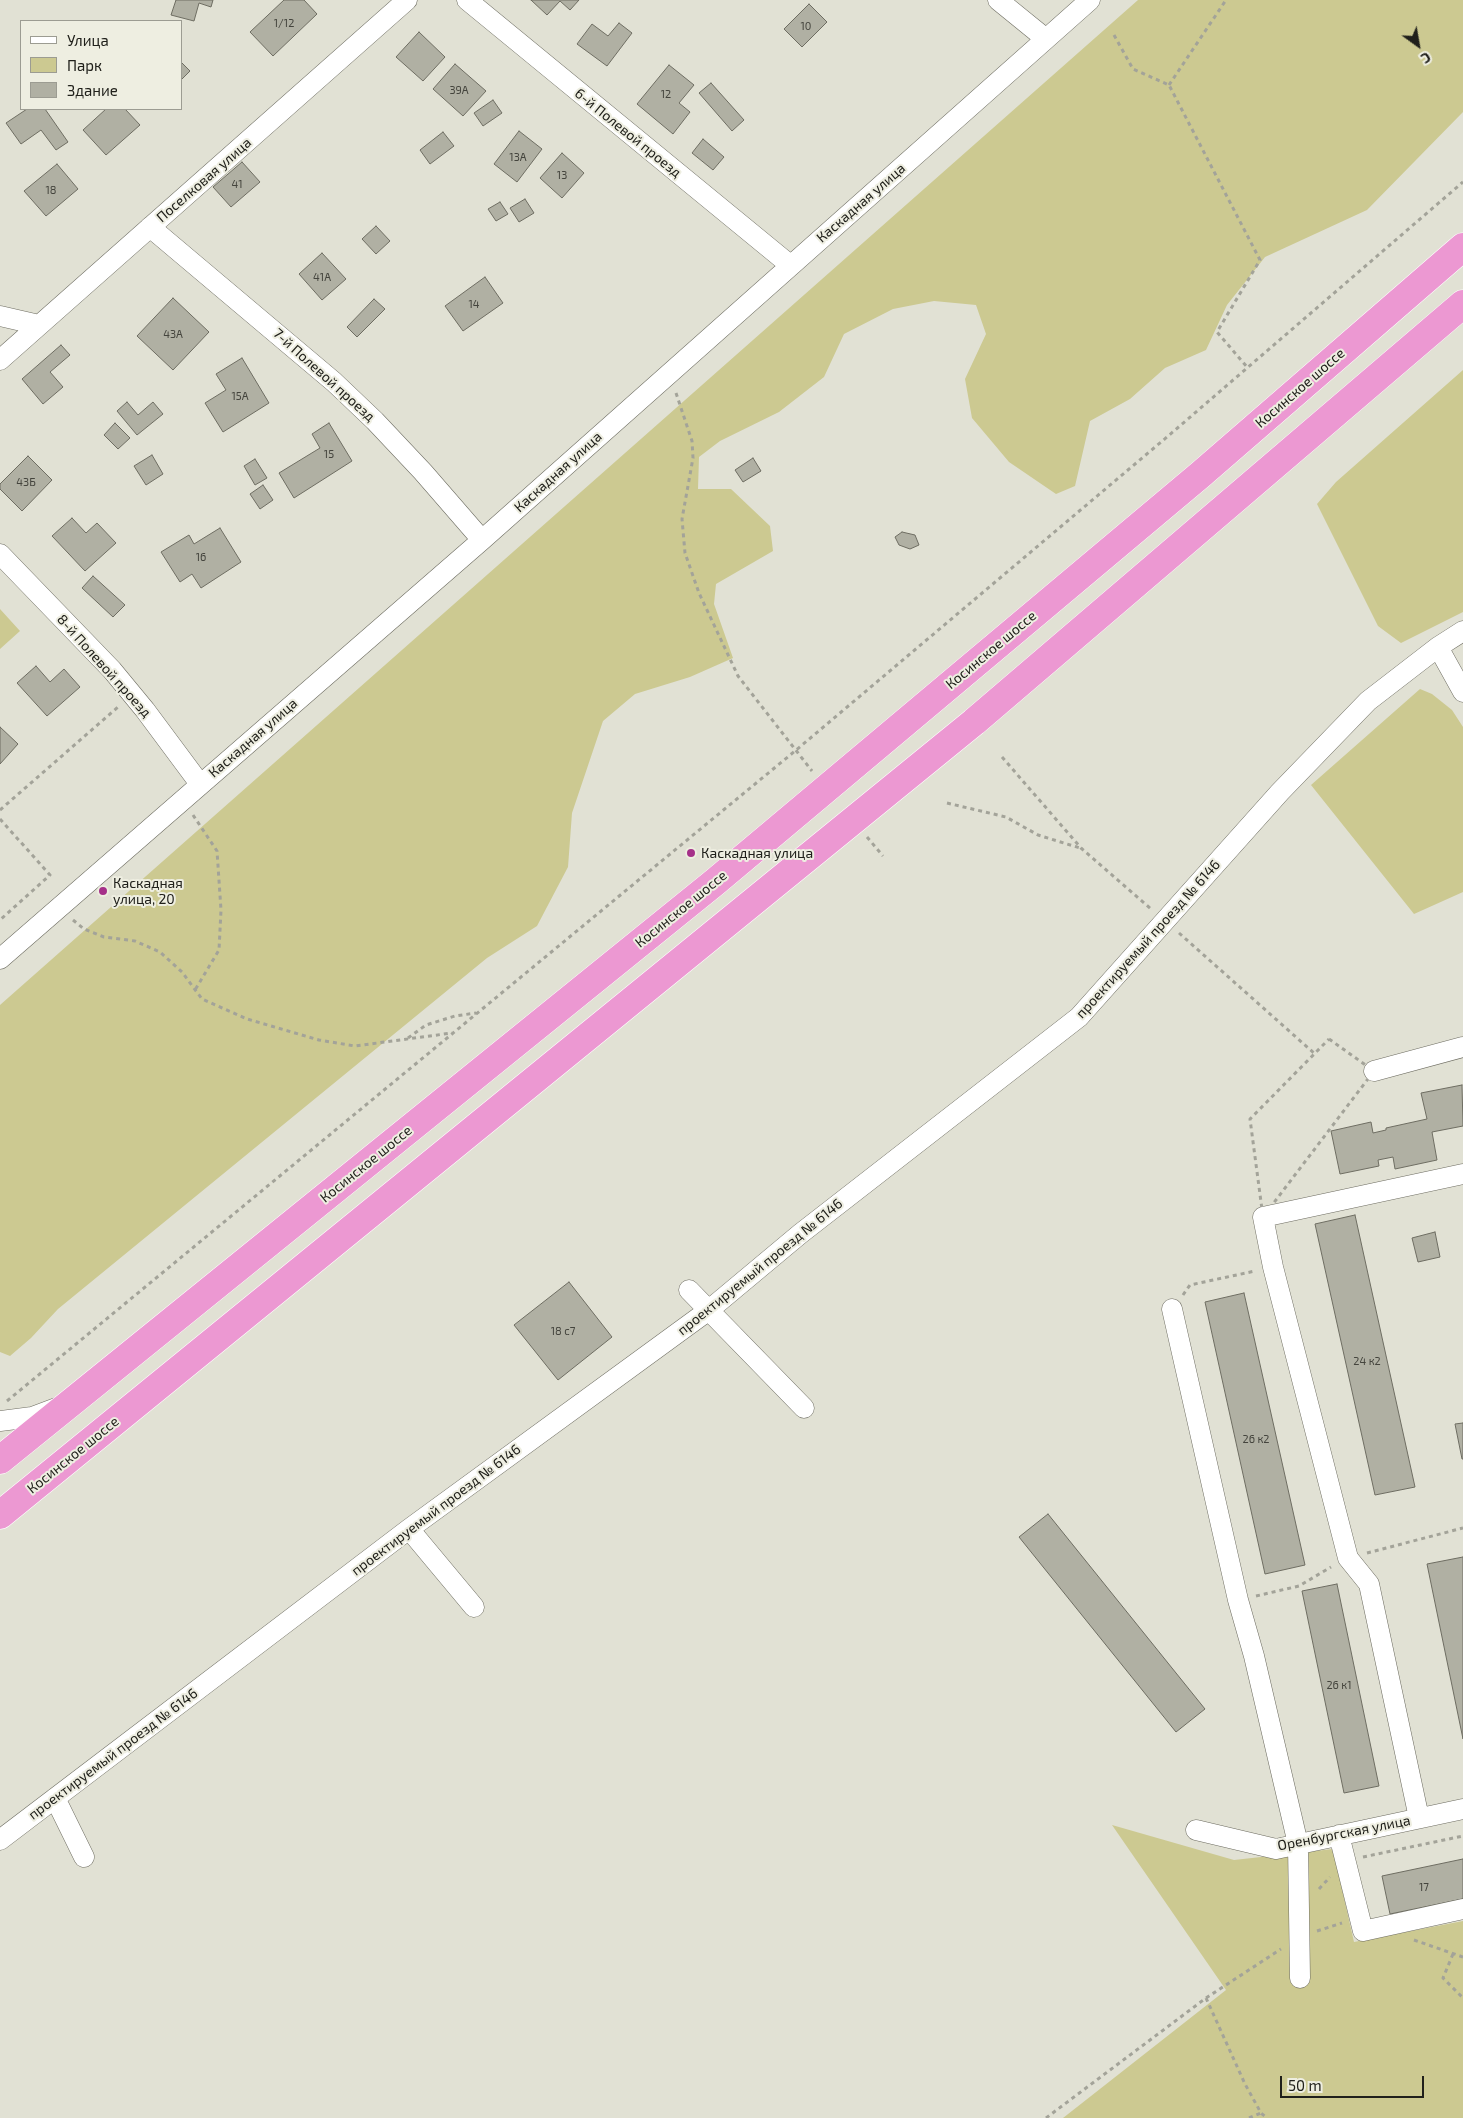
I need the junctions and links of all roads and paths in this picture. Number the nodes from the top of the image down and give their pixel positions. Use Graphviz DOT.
graph roads {
  1 [pos="407,0"];
  2 [pos="467,0"];
  3 [pos="998,0"];
  4 [pos="1090,0"];
  5 [pos="1226,0"];
  6 [pos="1114,34"];
  7 [pos="1046,40"];
  8 [pos="1169,85"];
  9 [pos="1463,182"];
  10 [pos="150,227"];
  11 [pos="1463,246"];
  12 [pos="790,265"];
  13 [pos="1463,304"];
  14 [pos="0,316"];
  15 [pos="39,324"];
  16 [pos="0,360"];
  17 [pos="1247,368"];
  18 [pos="670,372"];
  19 [pos="482,540"];
  20 [pos="0,554"];
  21 [pos="1463,631"];
  22 [pos="1438,647"];
  23 [pos="1463,692"];
  24 [pos="132,694"];
  25 [pos="795,751"];
  26 [pos="1002,758"];
  27 [pos="200,784"];
  28 [pos="947,803"];
  29 [pos="0,810"];
  30 [pos="191,812"];
  31 [pos="0,818"];
  32 [pos="1081,848"];
  33 [pos="1157,914"];
  34 [pos="68,917"];
  35 [pos="0,920"];
  36 [pos="1176,930"];
  37 [pos="0,959"];
  38 [pos="195,990"];
  39 [pos="476,1013"];
  40 [pos="452,1033"];
  41 [pos="406,1039"];
  42 [pos="1463,1048"];
  43 [pos="1315,1054"];
  44 [pos="1374,1071"];
  45 [pos="1463,1174"];
  46 [pos="1263,1217"];
  47 [pos="1273,1267"];
  48 [pos="689,1290"];
  49 [pos="1172,1309"];
  50 [pos="709,1310"];
  51 [pos="70,1402"];
  52 [pos="0,1406"];
  53 [pos="804,1408"];
  54 [pos="0,1421"];
  55 [pos="0,1460"];
  56 [pos="0,1515"];
  57 [pos="409,1529"];
  58 [pos="474,1608"];
  59 [pos="55,1798"];
  60 [pos="1463,1809"];
  61 [pos="1419,1818"];
  62 [pos="1196,1830"];
  63 [pos="1339,1835"];
  64 [pos="1463,1836"];
  65 [pos="0,1840"];
  66 [pos="1298,1844"];
  67 [pos="84,1857"];
  68 [pos="1346,1860"];
  69 [pos="1463,1909"];
  70 [pos="1360,1918"];
  71 [pos="1380,1927"];
  72 [pos="1300,1936"];
  73 [pos="1453,1954"];
  74 [pos="1463,1957"];
  75 [pos="1300,1978"];
  76 [pos="1206,1998"];
  77 [pos="1463,1998"];
  78 [pos="1261,2113"];
  79 [pos="1046,2118"];
  80 [pos="1249,2118"];
  81 [pos="1267,2118"];
  1 -- 10 [label="street, Поселковая улица"];
  2 -- 12 [label="street, 6-й Полевой проезд"];
  3 -- 7 [label="street"];
  4 -- 7 [label="street, Каскадная улица"];
  5 -- 8 [label="path"];
  6 -- 8 [label="path"];
  7 -- 12 [label="street, Каскадная улица"];
  8 -- 17 [label="path"];
  9 -- 17 [label="path"];
  10 -- 15 [label="street, Поселковая улица"];
  10 -- 19 [label="street, 7-й Полевой проезд"];
  11 -- 51 [label="highway, Косинское шоссе"];
  12 -- 18 [label="street, Каскадная улица"];
  13 -- 56 [label="highway, Косинское шоссе"];
  14 -- 15 [label="street"];
  15 -- 16 [label="street, Поселковая улица"];
  17 -- 25 [label="path"];
  18 -- 19 [label="street, Каскадная улица"];
  18 -- 25 [label="path"];
  19 -- 27 [label="street, Каскадная улица"];
  20 -- 24 [label="street, 8-й Полевой проезд"];
  21 -- 22 [label="street, проектируемый проезд № 6146"];
  22 -- 23 [label="street"];
  22 -- 50 [label="street, проектируемый проезд № 6146"];
  24 -- 27 [label="street, 8-й Полевой проезд"];
  24 -- 29 [label="path"];
  25 -- 39 [label="path"];
  26 -- 32 [label="path"];
  27 -- 37 [label="street, Каскадная улица"];
  28 -- 32 [label="path"];
  30 -- 38 [label="path"];
  31 -- 35 [label="path"];
  32 -- 33 [label="path"];
  34 -- 38 [label="path"];
  36 -- 43 [label="path"];
  38 -- 41 [label="path"];
  39 -- 40 [label="path"];
  39 -- 41 [label="path"];
  40 -- 41 [label="path"];
  40 -- 52 [label="path"];
  42 -- 44 [label="street"];
  43 -- 44 [label="path"];
  43 -- 46 [label="path"];
  44 -- 46 [label="path"];
  45 -- 46 [label="street"];
  46 -- 47 [label="street"];
  47 -- 49 [label="path"];
  47 -- 61 [label="street"];
  48 -- 50 [label="street"];
  49 -- 66 [label="street"];
  50 -- 53 [label="street"];
  50 -- 57 [label="street, проектируемый проезд № 6146"];
  51 -- 54 [label="street"];
  51 -- 55 [label="highway, Косинское шоссе"];
  57 -- 58 [label="street"];
  57 -- 59 [label="street, проектируемый проезд № 6146"];
  59 -- 65 [label="street, проектируемый проезд № 6146"];
  59 -- 67 [label="street"];
  60 -- 61 [label="street, Оренбургская улица"];
  61 -- 63 [label="street, Оренбургская улица"];
  62 -- 66 [label="street, Оренбургская улица"];
  63 -- 66 [label="street, Оренбургская улица"];
  63 -- 68 [label="street"];
  64 -- 68 [label="path"];
  66 -- 72 [label="street"];
  68 -- 70 [label="street"];
  69 -- 71 [label="street"];
  70 -- 71 [label="street"];
  70 -- 72 [label="path"];
  71 -- 73 [label="path"];
  72 -- 75 [label="street"];
  72 -- 76 [label="path"];
  73 -- 74 [label="path"];
  73 -- 77 [label="path"];
  76 -- 78 [label="path"];
  76 -- 79 [label="path"];
  78 -- 80 [label="path"];
  78 -- 81 [label="path"];
}
